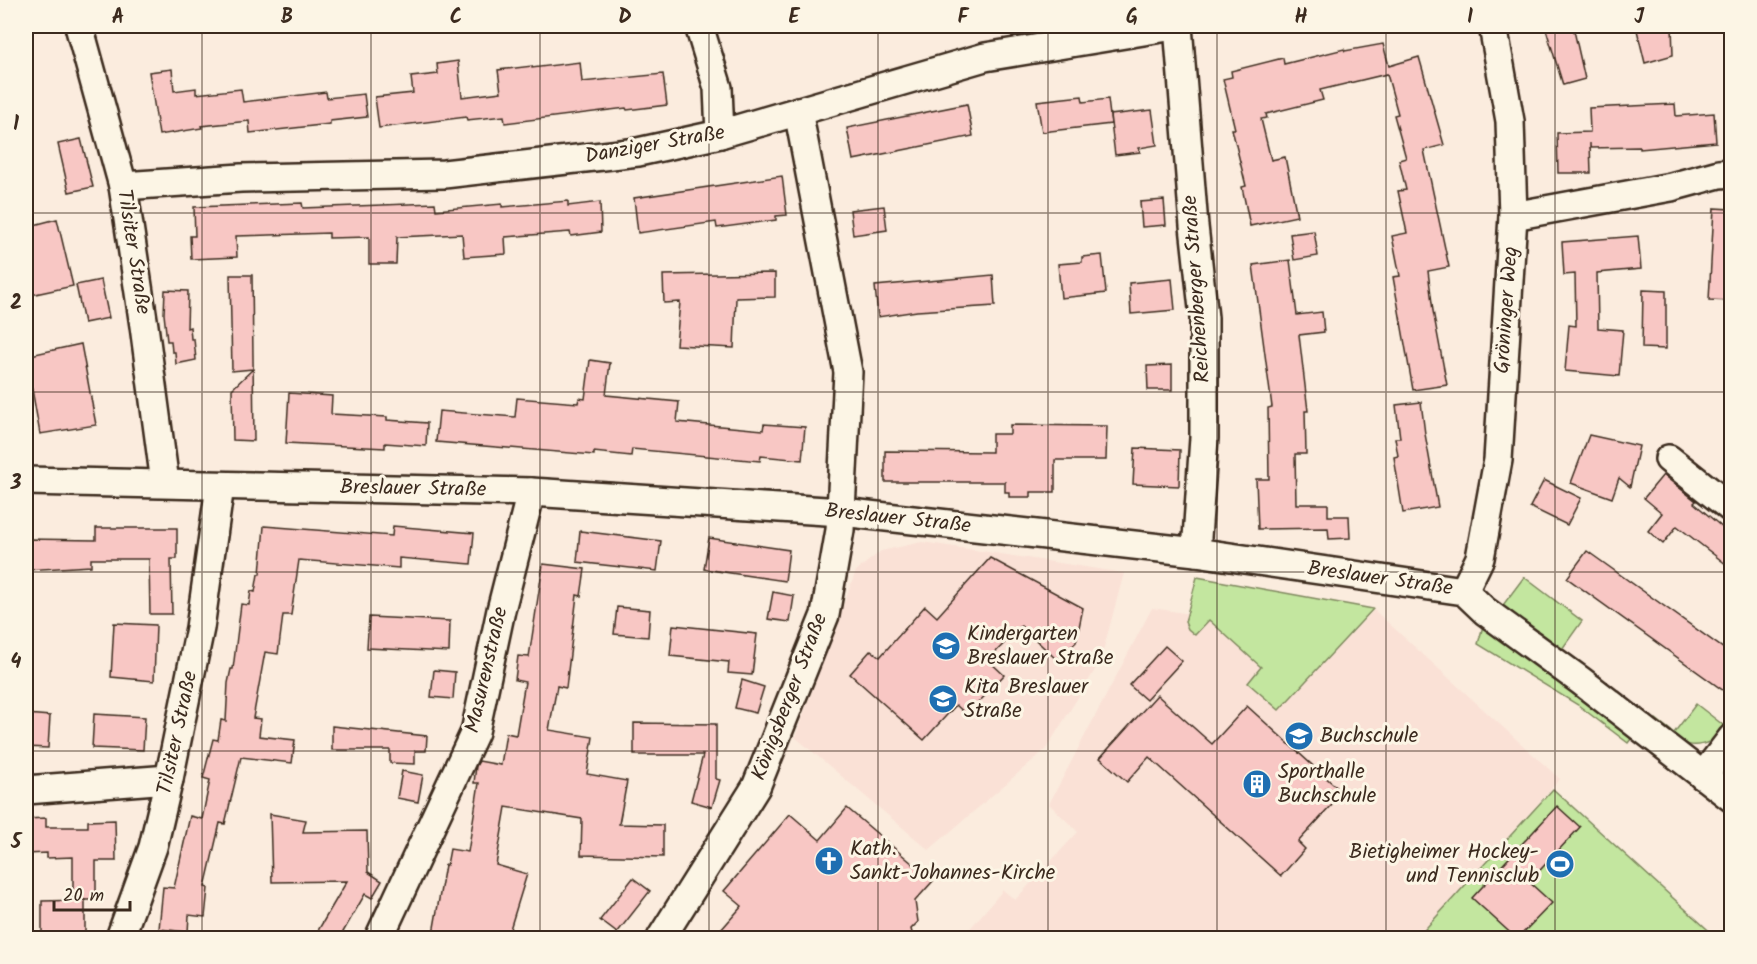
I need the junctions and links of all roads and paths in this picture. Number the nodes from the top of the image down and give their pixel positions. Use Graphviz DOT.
graph roads {
  1 [pos="79,26"];
  2 [pos="699,26"];
  3 [pos="1176,26"];
  4 [pos="1494,26"];
  5 [pos="798,111"];
  6 [pos="720,134"];
  7 [pos="1731,173"];
  8 [pos="123,186"];
  9 [pos="1513,216"];
  10 [pos="1669,459"];
  11 [pos="26,481"];
  12 [pos="165,483"];
  13 [pos="220,486"];
  14 [pos="531,492"];
  15 [pos="1731,508"];
  16 [pos="842,512"];
  17 [pos="1196,552"];
  18 [pos="1464,591"];
  19 [pos="1731,738"];
  20 [pos="1703,776"];
  21 [pos="169,779"];
  22 [pos="26,790"];
  23 [pos="1731,798"];
  24 [pos="120,939"];
  25 [pos="379,939"];
  26 [pos="661,939"];
  1 -- 8 [label="street, Tilsiter Straße"];
  2 -- 6 [label="street"];
  3 -- 5 [label="street, Danziger Straße"];
  3 -- 17 [label="street, Reichenberger Straße"];
  4 -- 9 [label="street, Gröninger Weg"];
  5 -- 6 [label="street, Danziger Straße"];
  5 -- 16 [label="street, Königsberger Straße"];
  6 -- 8 [label="street, Danziger Straße"];
  7 -- 9 [label="street"];
  8 -- 12 [label="street, Tilsiter Straße"];
  9 -- 18 [label="street, Gröninger Weg"];
  10 -- 15 [label="street"];
  11 -- 12 [label="street, Breslauer Straße"];
  12 -- 13 [label="street, Breslauer Straße"];
  13 -- 14 [label="street, Breslauer Straße"];
  13 -- 21 [label="street, Tilsiter Straße"];
  14 -- 16 [label="street, Breslauer Straße"];
  14 -- 25 [label="street, Masurenstraße"];
  16 -- 17 [label="street, Breslauer Straße"];
  16 -- 26 [label="street, Königsberger Straße"];
  17 -- 18 [label="street, Breslauer Straße"];
  18 -- 20 [label="street, Breslauer Straße"];
  19 -- 20 [label="street"];
  20 -- 23 [label="street, Breslauer Straße"];
  21 -- 22 [label="street"];
  21 -- 24 [label="street, Tilsiter Straße"];
}
